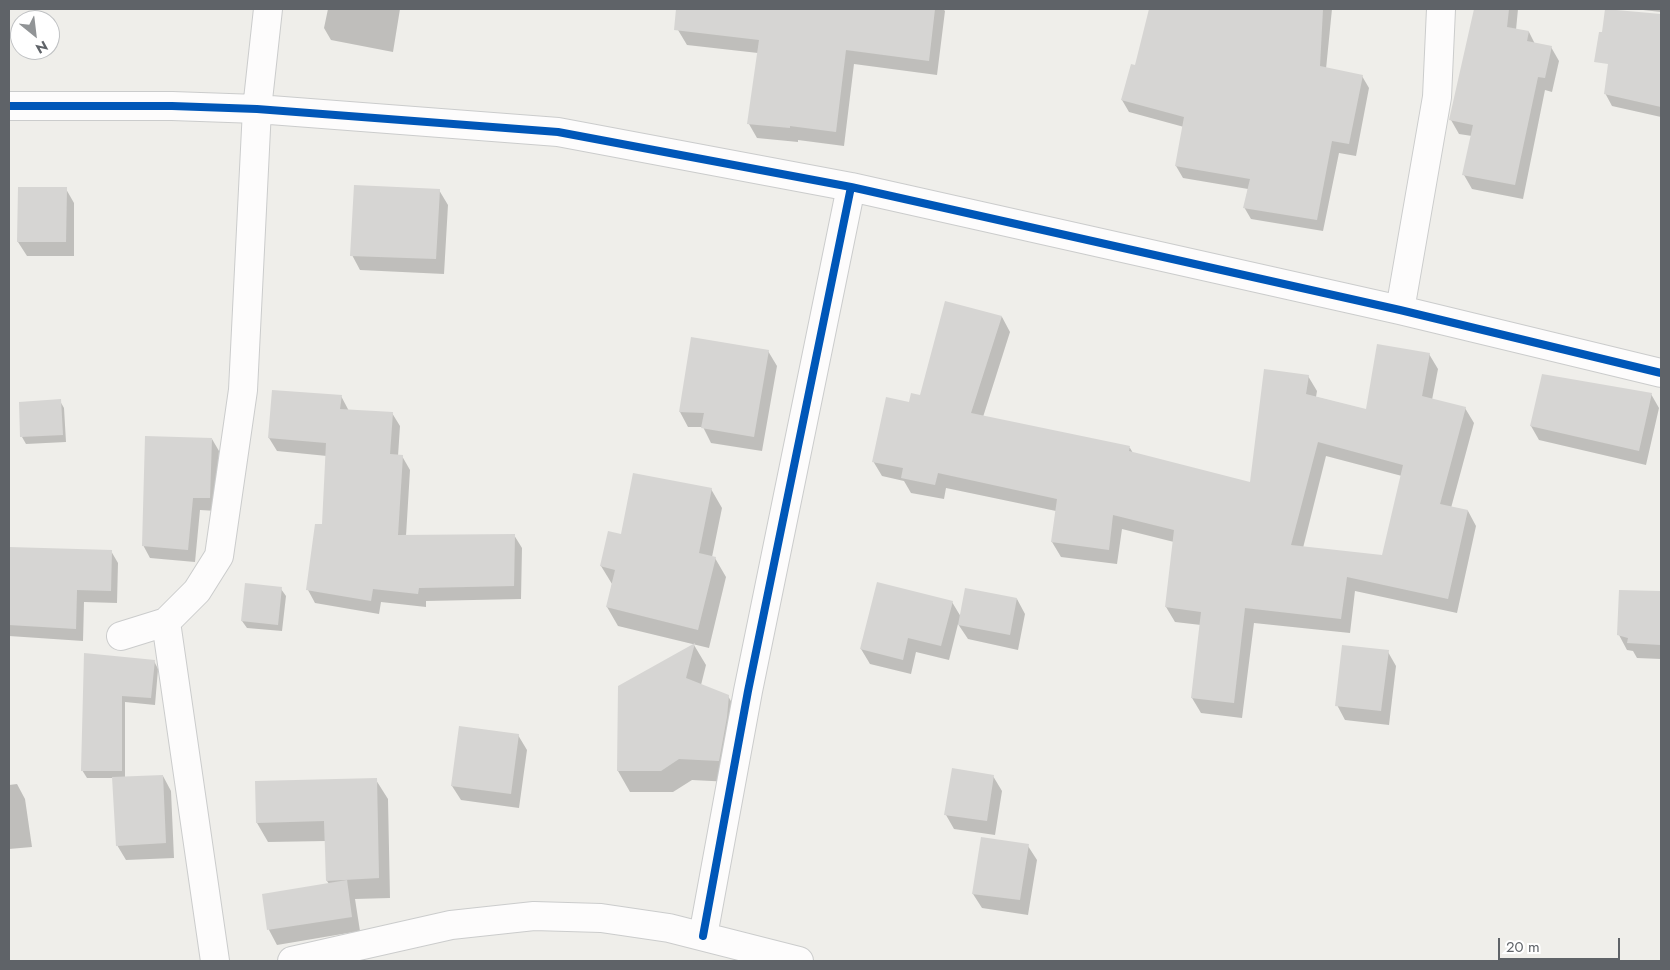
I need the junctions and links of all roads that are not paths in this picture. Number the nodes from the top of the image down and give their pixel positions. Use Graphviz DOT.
graph roads {
  1 [pos="268,9"];
  2 [pos="1441,9"];
  3 [pos="9,106"];
  4 [pos="257,109"];
  5 [pos="851,187"];
  6 [pos="1400,310"];
  7 [pos="1661,373"];
  8 [pos="166,622"];
  9 [pos="122,636"];
  10 [pos="703,936"];
  11 [pos="215,961"];
  12 [pos="292,961"];
  13 [pos="799,961"];
  1 -- 4 [label="street"];
  2 -- 6 [label="street"];
  3 -- 4 [label="street"];
  4 -- 5 [label="street"];
  4 -- 8 [label="street"];
  5 -- 6 [label="street"];
  5 -- 10 [label="street"];
  6 -- 7 [label="street"];
  8 -- 9 [label="street"];
  8 -- 11 [label="street"];
  10 -- 12 [label="street"];
  10 -- 13 [label="street"];
}
